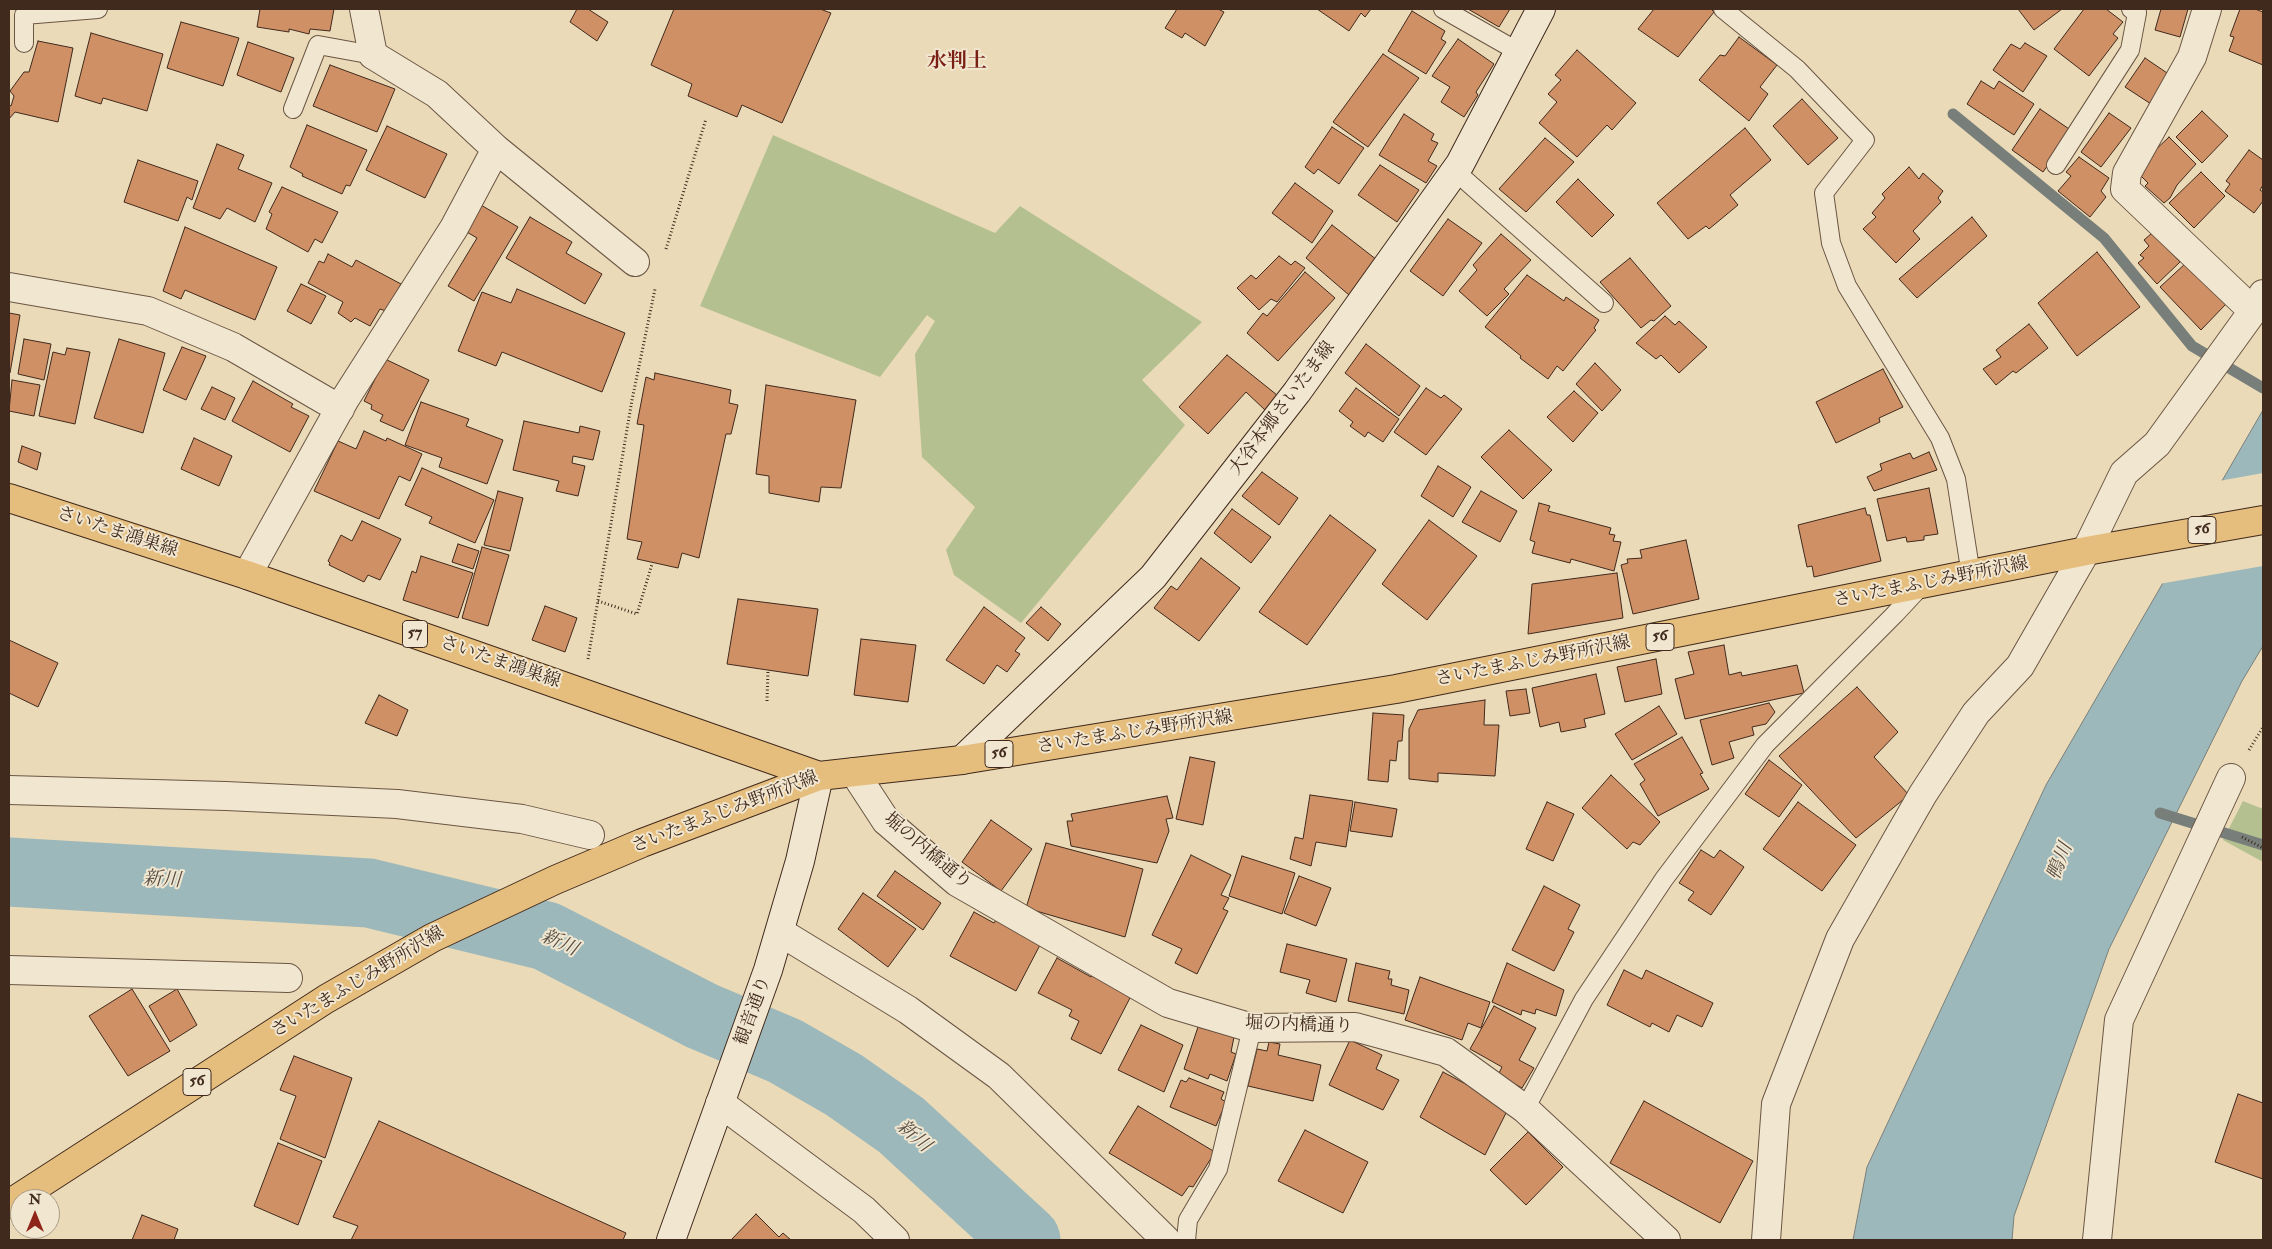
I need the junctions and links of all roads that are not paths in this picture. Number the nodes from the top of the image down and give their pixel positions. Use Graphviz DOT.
graph roads {
  1 [pos="98,9"];
  2 [pos="364,9"];
  3 [pos="1443,9"];
  4 [pos="1541,9"];
  5 [pos="1723,9"];
  6 [pos="2131,9"];
  7 [pos="2207,9"];
  8 [pos="24,42"];
  9 [pos="1517,51"];
  10 [pos="373,55"];
  11 [pos="293,109"];
  12 [pos="496,148"];
  13 [pos="2056,165"];
  14 [pos="1455,171"];
  15 [pos="635,262"];
  16 [pos="9,288"];
  17 [pos="1604,302"];
  18 [pos="2258,302"];
  19 [pos="340,409"];
  20 [pos="9,498"];
  21 [pos="2263,520"];
  22 [pos="2086,551"];
  23 [pos="247,575"];
  24 [pos="1971,575"];
  25 [pos="1922,585"];
  26 [pos="962,760"];
  27 [pos="854,772"];
  28 [pos="819,776"];
  29 [pos="2231,778"];
  30 [pos="9,790"];
  31 [pos="590,835"];
  32 [pos="780,932"];
  33 [pos="9,970"];
  34 [pos="288,978"];
  35 [pos="1252,1028"];
  36 [pos="724,1093"];
  37 [pos="1525,1109"];
  38 [pos="9,1204"];
  39 [pos="671,1240"];
  40 [pos="895,1240"];
  41 [pos="1166,1240"];
  42 [pos="1186,1240"];
  43 [pos="1666,1240"];
  44 [pos="1766,1240"];
  45 [pos="2097,1240"];
  1 -- 8 [label="lane"];
  2 -- 10 [label="street"];
  3 -- 9 [label="lane"];
  4 -- 9 [label="street, 大谷本郷さいたま線"];
  5 -- 24 [label="lane"];
  6 -- 13 [label="lane"];
  7 -- 18 [label="street"];
  9 -- 14 [label="street, 大谷本郷さいたま線"];
  10 -- 11 [label="lane"];
  10 -- 12 [label="street"];
  12 -- 15 [label="street"];
  12 -- 19 [label="street"];
  14 -- 17 [label="lane"];
  14 -- 26 [label="street, 大谷本郷さいたま線"];
  16 -- 19 [label="street"];
  18 -- 22 [label="street"];
  19 -- 23 [label="street"];
  20 -- 23 [label="main road, さいたま鴻巣線 / 57"];
  21 -- 22 [label="main road, さいたまふじみ野所沢線 / 56"];
  22 -- 24 [label="main road, さいたまふじみ野所沢線 / 56"];
  22 -- 44 [label="street"];
  23 -- 28 [label="main road, さいたま鴻巣線 / 57"];
  24 -- 25 [label="main road, さいたまふじみ野所沢線 / 56"];
  25 -- 26 [label="main road, さいたまふじみ野所沢線 / 56"];
  25 -- 37 [label="lane"];
  26 -- 27 [label="main road, さいたまふじみ野所沢線 / 56"];
  27 -- 28 [label="main road, さいたまふじみ野所沢線 / 56"];
  27 -- 35 [label="street, 堀の内橋通り"];
  28 -- 32 [label="street, 観音通り"];
  28 -- 38 [label="main road, さいたまふじみ野所沢線 / 56"];
  29 -- 45 [label="street"];
  30 -- 31 [label="street"];
  32 -- 36 [label="street, 観音通り"];
  32 -- 41 [label="street"];
  33 -- 34 [label="street"];
  35 -- 37 [label="street, 堀の内橋通り"];
  35 -- 42 [label="lane"];
  36 -- 39 [label="street, 観音通り"];
  36 -- 40 [label="street"];
  37 -- 43 [label="street, 堀の内橋通り"];
}
